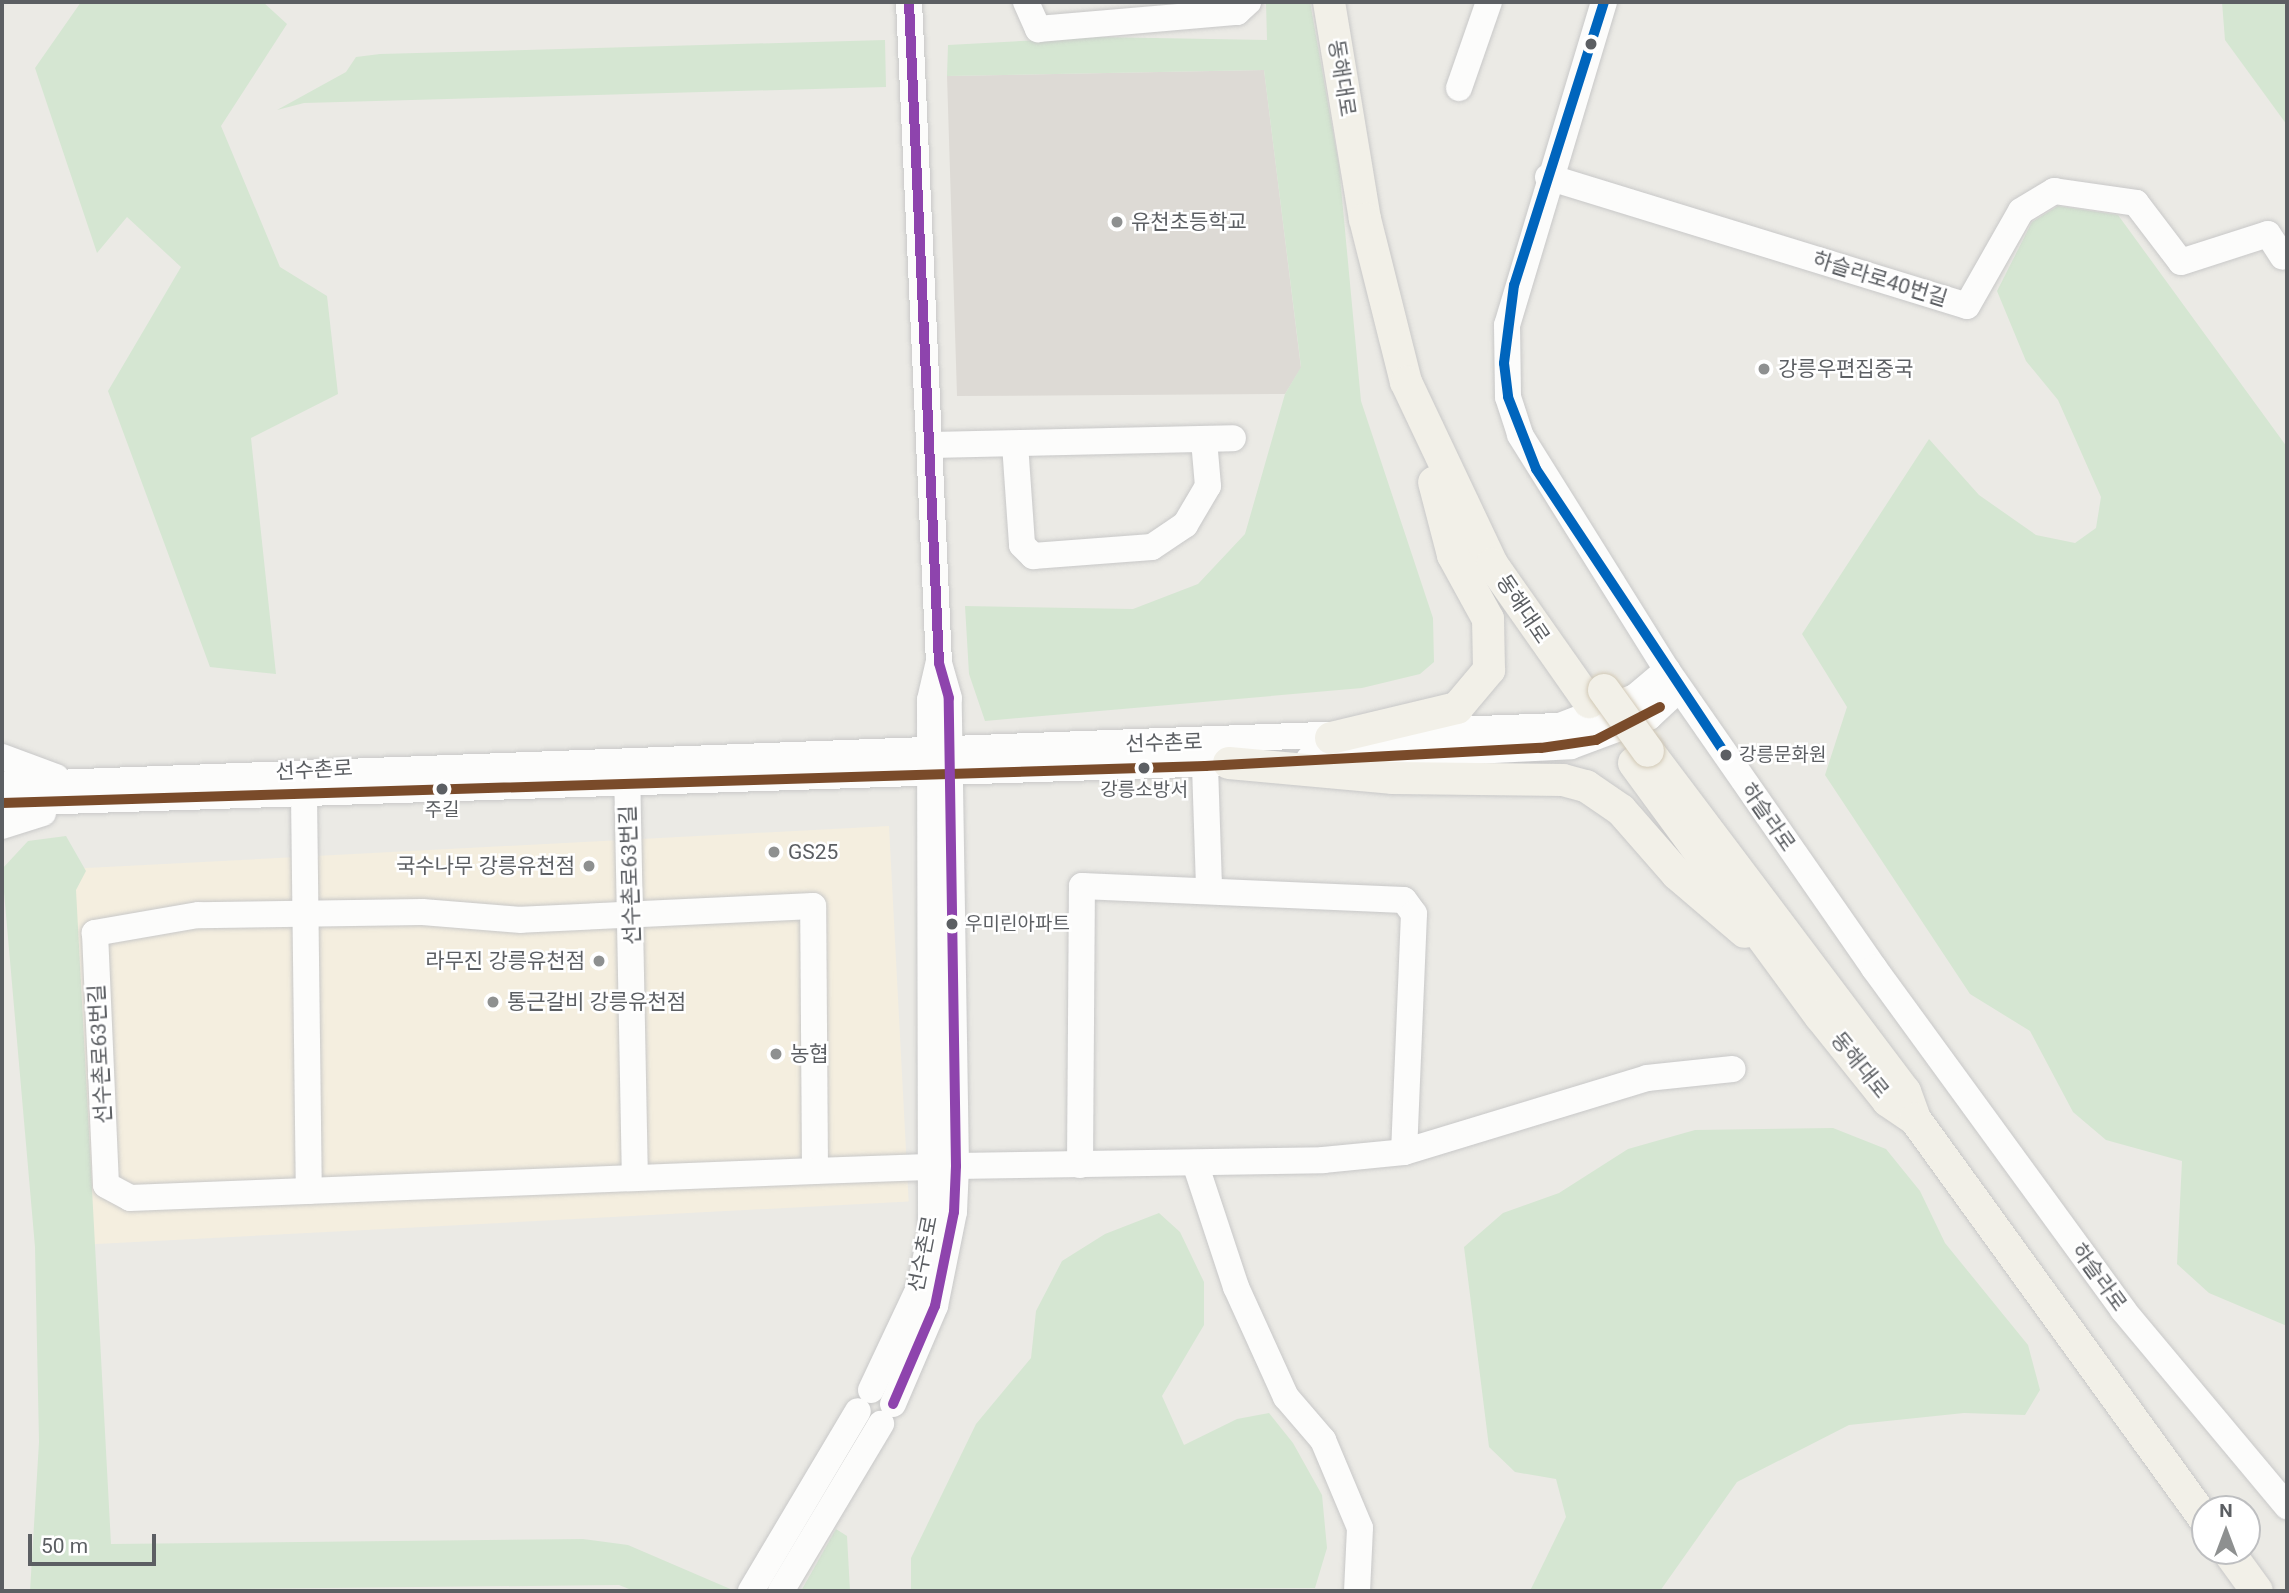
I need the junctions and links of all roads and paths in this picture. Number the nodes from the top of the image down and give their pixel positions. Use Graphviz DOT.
graph roads {
  1 [pos="909,2"];
  2 [pos="1026,2"];
  3 [pos="1329,2"];
  4 [pos="1349,2"];
  5 [pos="1489,2"];
  6 [pos="1604,2"];
  7 [pos="1248,3"];
  8 [pos="1459,88"];
  9 [pos="1548,177"];
  10 [pos="2283,257"];
  11 [pos="1413,399"];
  12 [pos="1233,438"];
  13 [pos="1204,440"];
  14 [pos="1015,444"];
  15 [pos="931,445"];
  16 [pos="1673,679"];
  17 [pos="1596,696"];
  18 [pos="1331,738"];
  19 [pos="2,757"];
  20 [pos="1641,757"];
  21 [pos="941,761"];
  22 [pos="1217,764"];
  23 [pos="627,769"];
  24 [pos="82,782"];
  25 [pos="2,785"];
  26 [pos="304,795"];
  27 [pos="2,803"];
  28 [pos="106,804"];
  29 [pos="2,826"];
  30 [pos="1209,886"];
  31 [pos="632,914"];
  32 [pos="310,915"];
  33 [pos="1791,971"];
  34 [pos="1733,1069"];
  35 [pos="1914,1119"];
  36 [pos="1404,1152"];
  37 [pos="1195,1163"];
  38 [pos="945,1166"];
  39 [pos="1080,1166"];
  40 [pos="815,1171"];
  41 [pos="635,1178"];
  42 [pos="309,1191"];
  43 [pos="876,1407"];
  44 [pos="2191,1501"];
  45 [pos="2287,1506"];
  46 [pos="2238,1565"];
  47 [pos="751,1591"];
  48 [pos="781,1591"];
  49 [pos="1357,1591"];
  50 [pos="2257,1591"];
  1 -- 15 [label="street"];
  2 -- 7 [label="street"];
  3 -- 11 [label="main road, 동해대로"];
  4 -- 17 [label="main road, 동해대로"];
  5 -- 8 [label="street"];
  6 -- 9 [label="street, 하슬라로"];
  9 -- 10 [label="street, 하슬라로40번길"];
  9 -- 16 [label="street, 하슬라로"];
  11 -- 17 [label="main road, 동해대로"];
  11 -- 18 [label="main road"];
  12 -- 13 [label="street"];
  13 -- 14 [label="street"];
  13 -- 14 [label="street"];
  14 -- 15 [label="street"];
  15 -- 21 [label="street"];
  16 -- 18 [label="street, 선수촌로"];
  16 -- 22 [label="street, 선수촌로"];
  16 -- 45 [label="street, 하슬라로"];
  17 -- 20 [label="main road, 동해대로, bridge"];
  18 -- 21 [label="street, 선수촌로"];
  19 -- 24 [label="street"];
  20 -- 33 [label="main road, 동해대로"];
  20 -- 35 [label="main road, 동해대로"];
  21 -- 22 [label="street, 선수촌로"];
  21 -- 23 [label="street"];
  21 -- 38 [label="street, 선수촌로"];
  22 -- 30 [label="street, 선수촌로"];
  22 -- 33 [label="main road"];
  23 -- 24 [label="street, 선수촌로"];
  23 -- 26 [label="street, 선수촌로"];
  23 -- 31 [label="street, 선수촌로63번길"];
  24 -- 25 [label="street, 선수촌로"];
  26 -- 28 [label="street, 선수촌로"];
  26 -- 32 [label="street"];
  27 -- 28 [label="street, 선수촌로"];
  28 -- 29 [label="street"];
  30 -- 36 [label="street"];
  30 -- 39 [label="street"];
  31 -- 32 [label="street"];
  31 -- 40 [label="street"];
  31 -- 41 [label="street, 선수촌로63번길"];
  32 -- 42 [label="street"];
  32 -- 42 [label="street, 선수촌로63번길"];
  33 -- 35 [label="main road, 동해대로"];
  34 -- 36 [label="street"];
  35 -- 44 [label="main road, 동해대로"];
  36 -- 37 [label="street"];
  37 -- 39 [label="street"];
  37 -- 49 [label="street"];
  38 -- 39 [label="street"];
  38 -- 40 [label="street, 선수촌로63번길"];
  38 -- 43 [label="street, 선수촌로"];
  40 -- 41 [label="street, 선수촌로63번길"];
  41 -- 42 [label="street, 선수촌로63번길"];
  43 -- 47 [label="street, 선수촌로"];
  43 -- 48 [label="street, 선수촌로"];
  46 -- 50 [label="main road"];
}
